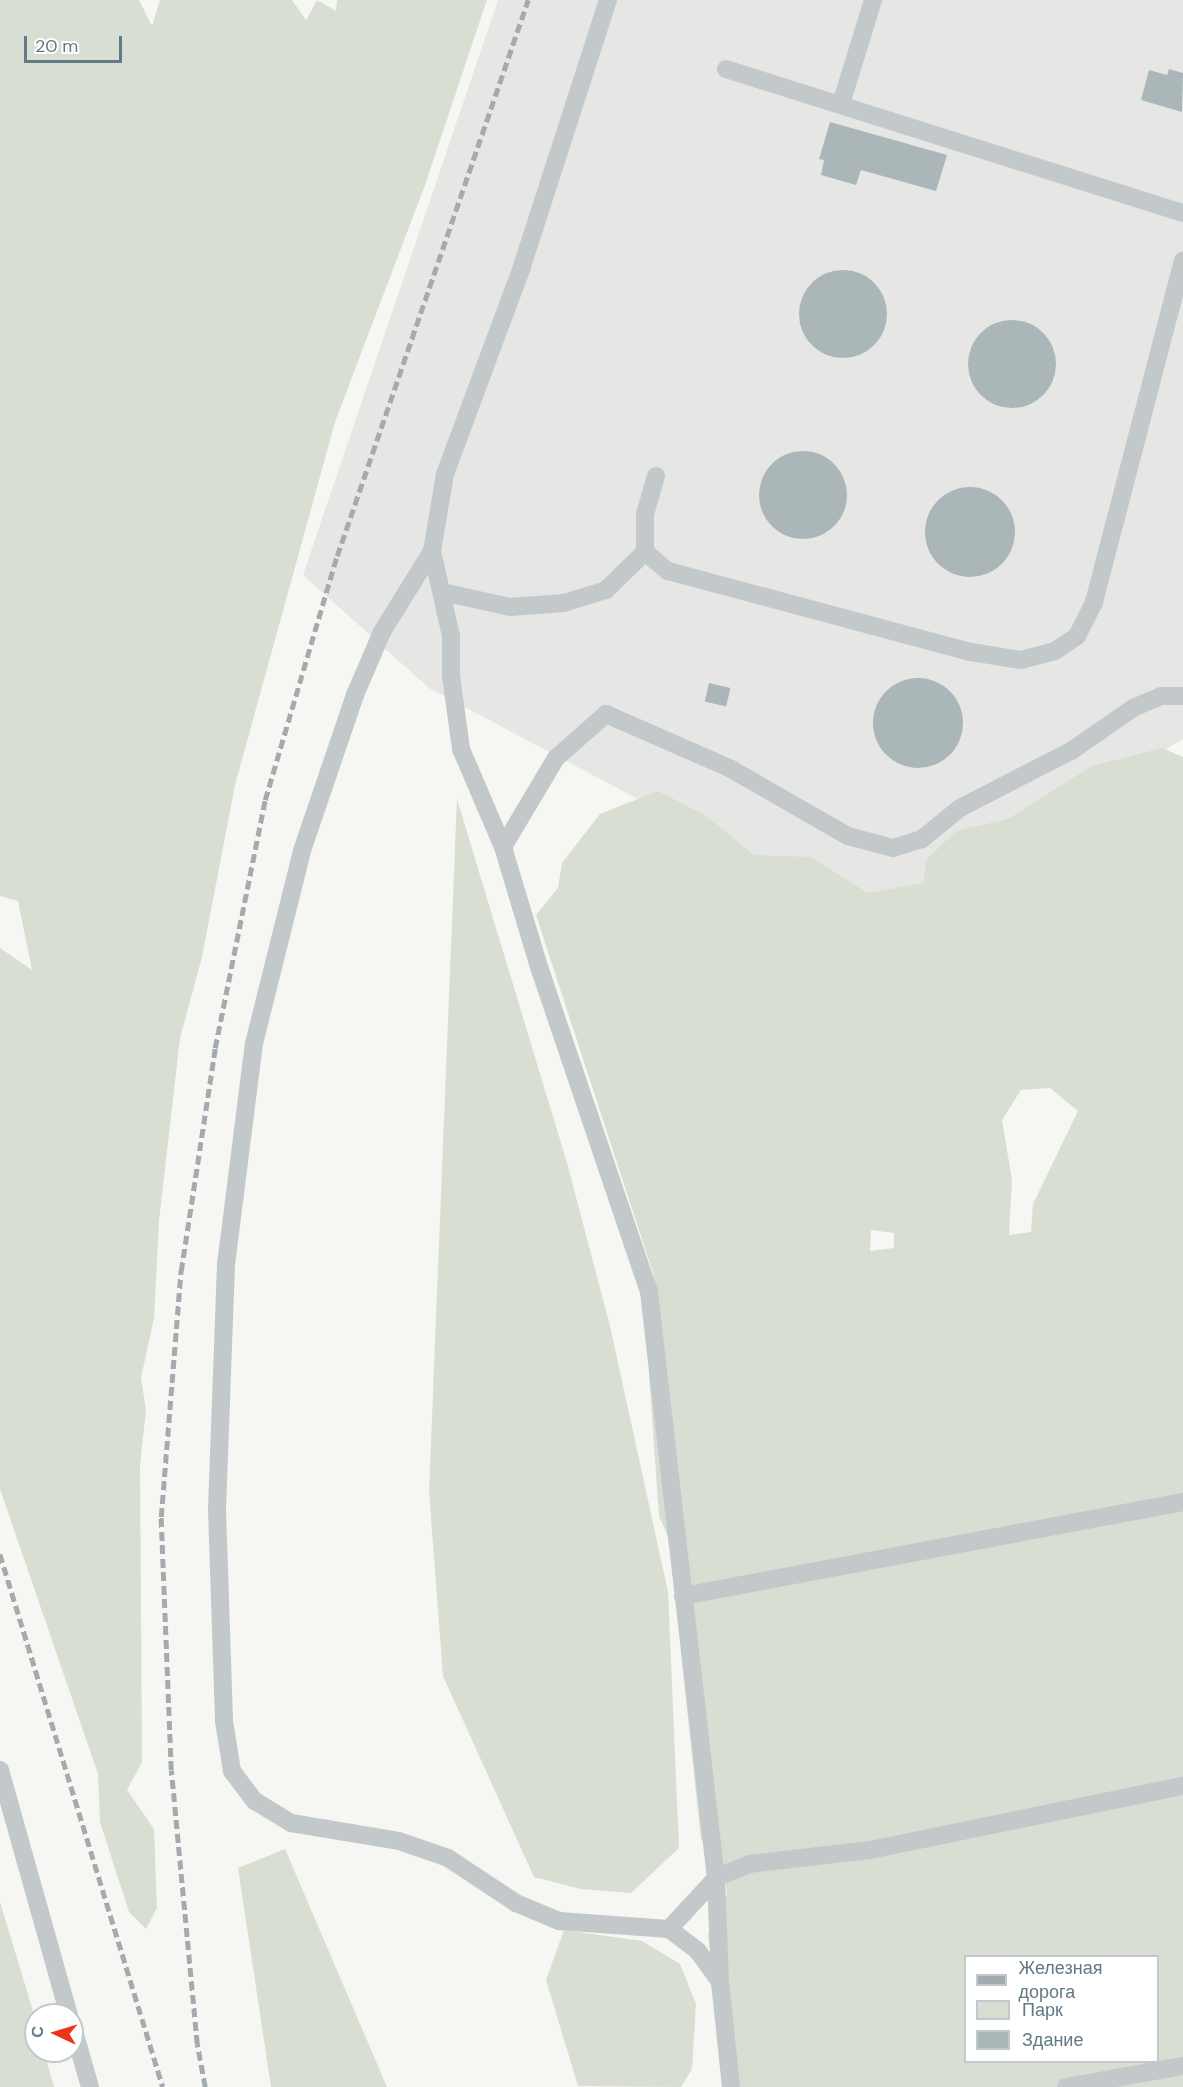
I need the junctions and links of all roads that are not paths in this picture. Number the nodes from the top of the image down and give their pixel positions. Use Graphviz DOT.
graph roads {
  1 [pos="608,0"];
  2 [pos="873,0"];
  3 [pos="726,69"];
  4 [pos="841,104"];
  5 [pos="1183,213"];
  6 [pos="1183,260"];
  7 [pos="656,476"];
  8 [pos="432,551"];
  9 [pos="645,552"];
  10 [pos="442,592"];
  11 [pos="1183,696"];
  12 [pos="503,847"];
  13 [pos="1183,1502"];
  14 [pos="683,1596"];
  15 [pos="0,1770"];
  16 [pos="1183,1786"];
  17 [pos="716,1878"];
  18 [pos="669,1929"];
  19 [pos="720,1982"];
  20 [pos="66,2003"];
  21 [pos="83,2063"];
  22 [pos="1183,2066"];
  23 [pos="90,2087"];
  24 [pos="731,2087"];
  25 [pos="1066,2087"];
  1 -- 8 [label="lane"];
  2 -- 4 [label="lane"];
  3 -- 4 [label="lane"];
  4 -- 5 [label="lane"];
  6 -- 9 [label="lane"];
  7 -- 9 [label="lane"];
  8 -- 10 [label="lane"];
  8 -- 18 [label="lane"];
  9 -- 10 [label="lane"];
  10 -- 12 [label="lane"];
  11 -- 12 [label="lane"];
  12 -- 14 [label="lane"];
  13 -- 14 [label="lane"];
  14 -- 17 [label="lane"];
  15 -- 20 [label="lane"];
  16 -- 17 [label="lane"];
  17 -- 18 [label="lane"];
  17 -- 19 [label="lane"];
  18 -- 19 [label="lane"];
  19 -- 24 [label="lane"];
  21 -- 23 [label="lane"];
  22 -- 25 [label="lane"];
}
